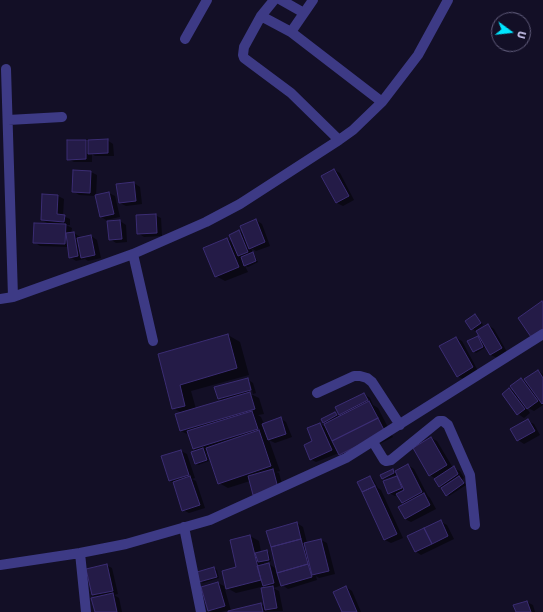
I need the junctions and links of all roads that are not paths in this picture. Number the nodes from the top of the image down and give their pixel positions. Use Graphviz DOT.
graph roads {
  1 [pos="207,0"];
  2 [pos="274,0"];
  3 [pos="281,0"];
  4 [pos="313,0"];
  5 [pos="448,0"];
  6 [pos="304,13"];
  7 [pos="261,16"];
  8 [pos="291,32"];
  9 [pos="184,39"];
  10 [pos="6,70"];
  11 [pos="382,102"];
  12 [pos="62,116"];
  13 [pos="8,120"];
  14 [pos="339,140"];
  15 [pos="133,254"];
  16 [pos="13,298"];
  17 [pos="0,299"];
  18 [pos="541,339"];
  19 [pos="154,341"];
  20 [pos="317,394"];
  21 [pos="400,425"];
  22 [pos="373,442"];
  23 [pos="475,525"];
  24 [pos="184,527"];
  25 [pos="80,553"];
  26 [pos="0,565"];
  27 [pos="86,612"];
  28 [pos="201,612"];
  1 -- 9 [label="street"];
  2 -- 7 [label="street"];
  3 -- 6 [label="street"];
  4 -- 6 [label="street"];
  5 -- 11 [label="street"];
  6 -- 8 [label="street"];
  7 -- 8 [label="street"];
  7 -- 14 [label="street"];
  8 -- 11 [label="street"];
  10 -- 13 [label="street"];
  11 -- 14 [label="street"];
  12 -- 13 [label="street"];
  13 -- 16 [label="street"];
  14 -- 15 [label="street"];
  15 -- 16 [label="street"];
  15 -- 19 [label="street"];
  16 -- 17 [label="street"];
  18 -- 21 [label="street"];
  20 -- 21 [label="street"];
  21 -- 22 [label="street"];
  22 -- 23 [label="street"];
  22 -- 24 [label="street"];
  24 -- 25 [label="street"];
  24 -- 28 [label="street"];
  25 -- 26 [label="street"];
  25 -- 27 [label="street"];
}
